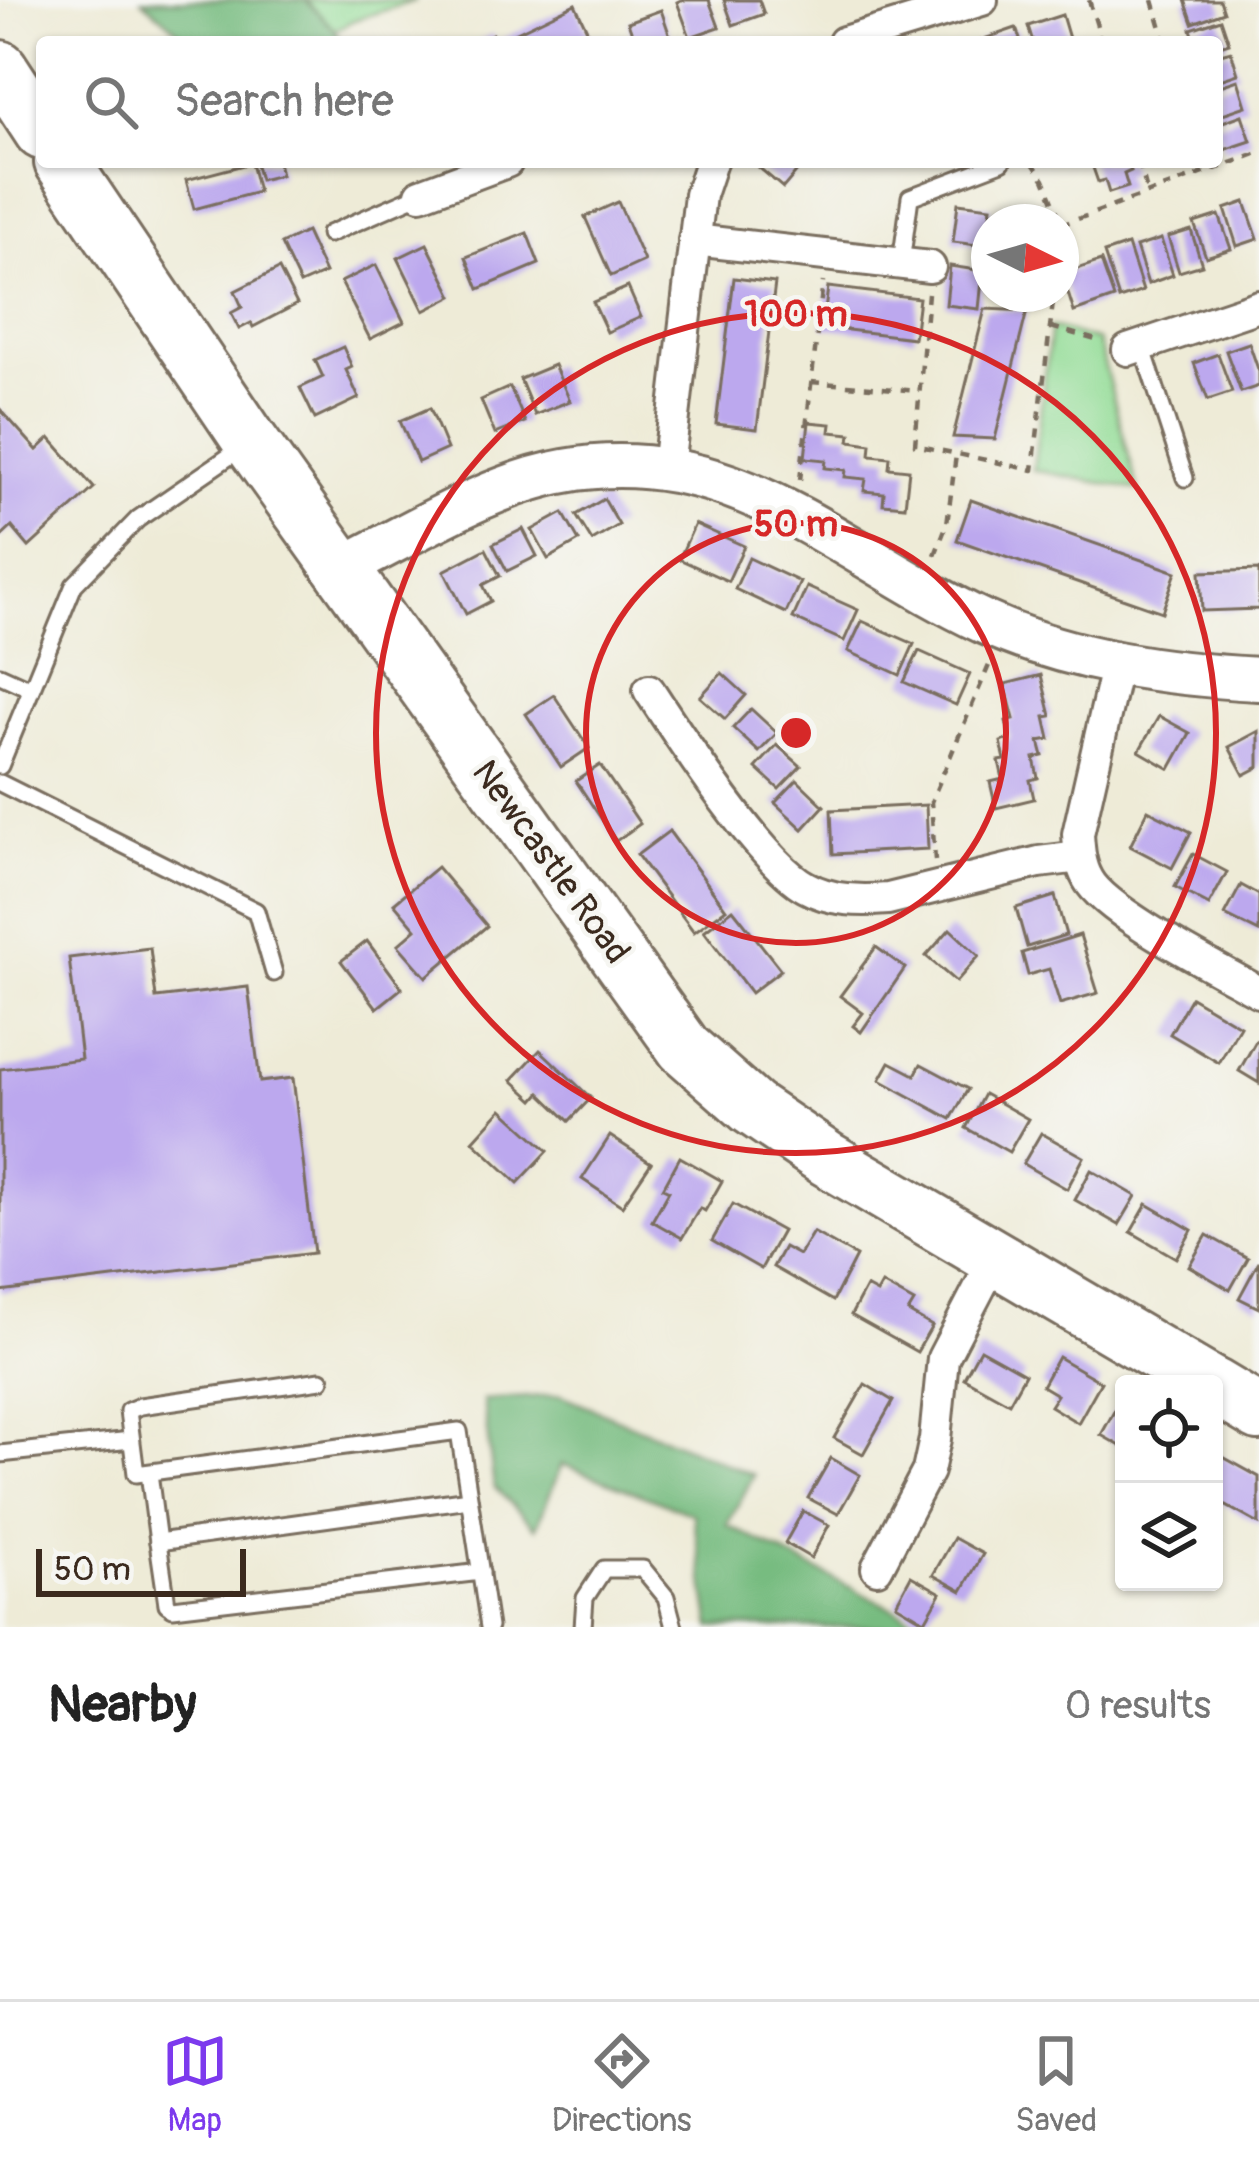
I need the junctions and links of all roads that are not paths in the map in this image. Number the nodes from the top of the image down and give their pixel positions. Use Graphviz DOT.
graph roads {
  1 [pos="982,0"];
  2 [pos="864,36"];
  3 [pos="0,68"];
  4 [pos="36,123"];
  5 [pos="66,168"];
  6 [pos="491,168"];
  7 [pos="707,168"];
  8 [pos="986,168"];
  9 [pos="421,194"];
  10 [pos="329,234"];
  11 [pos="694,240"];
  12 [pos="915,265"];
  13 [pos="1259,306"];
  14 [pos="1135,348"];
  15 [pos="251,442"];
  16 [pos="668,468"];
  17 [pos="1185,478"];
  18 [pos="340,569"];
  19 [pos="1118,663"];
  20 [pos="0,675"];
  21 [pos="1259,679"];
  22 [pos="31,689"];
  23 [pos="650,690"];
  24 [pos="0,766"];
  25 [pos="0,783"];
  26 [pos="1080,856"];
  27 [pos="274,973"];
  28 [pos="1259,992"];
  29 [pos="994,1258"];
  30 [pos="1195,1375"];
  31 [pos="321,1380"];
  32 [pos="1223,1392"];
  33 [pos="1259,1413"];
  34 [pos="131,1440"];
  35 [pos="0,1454"];
  36 [pos="149,1473"];
  37 [pos="469,1499"];
  38 [pos="158,1542"];
  39 [pos="877,1568"];
  40 [pos="481,1572"];
  41 [pos="489,1627"];
  42 [pos="583,1627"];
  43 [pos="674,1627"];
  1 -- 2 [label="street"];
  3 -- 4 [label="highway"];
  5 -- 15 [label="highway, Newcastle Road"];
  6 -- 9 [label="street"];
  7 -- 11 [label="street"];
  8 -- 12 [label="lane"];
  9 -- 10 [label="lane"];
  11 -- 12 [label="street"];
  11 -- 16 [label="street"];
  13 -- 14 [label="street"];
  14 -- 17 [label="lane"];
  15 -- 18 [label="highway, Newcastle Road"];
  15 -- 22 [label="lane"];
  16 -- 18 [label="street"];
  16 -- 19 [label="street"];
  18 -- 29 [label="highway, Newcastle Road"];
  19 -- 21 [label="street"];
  19 -- 26 [label="street"];
  20 -- 22 [label="lane"];
  22 -- 24 [label="lane"];
  23 -- 26 [label="street"];
  25 -- 27 [label="lane"];
  26 -- 28 [label="street"];
  29 -- 30 [label="highway, Newcastle Road"];
  29 -- 39 [label="street"];
  31 -- 34 [label="lane"];
  32 -- 33 [label="highway, Newcastle Road"];
  34 -- 35 [label="lane"];
  34 -- 36 [label="lane"];
  36 -- 37 [label="lane"];
  36 -- 38 [label="lane"];
  37 -- 38 [label="lane"];
  37 -- 40 [label="lane"];
  38 -- 40 [label="lane"];
  40 -- 41 [label="lane"];
  42 -- 43 [label="lane"];
}
